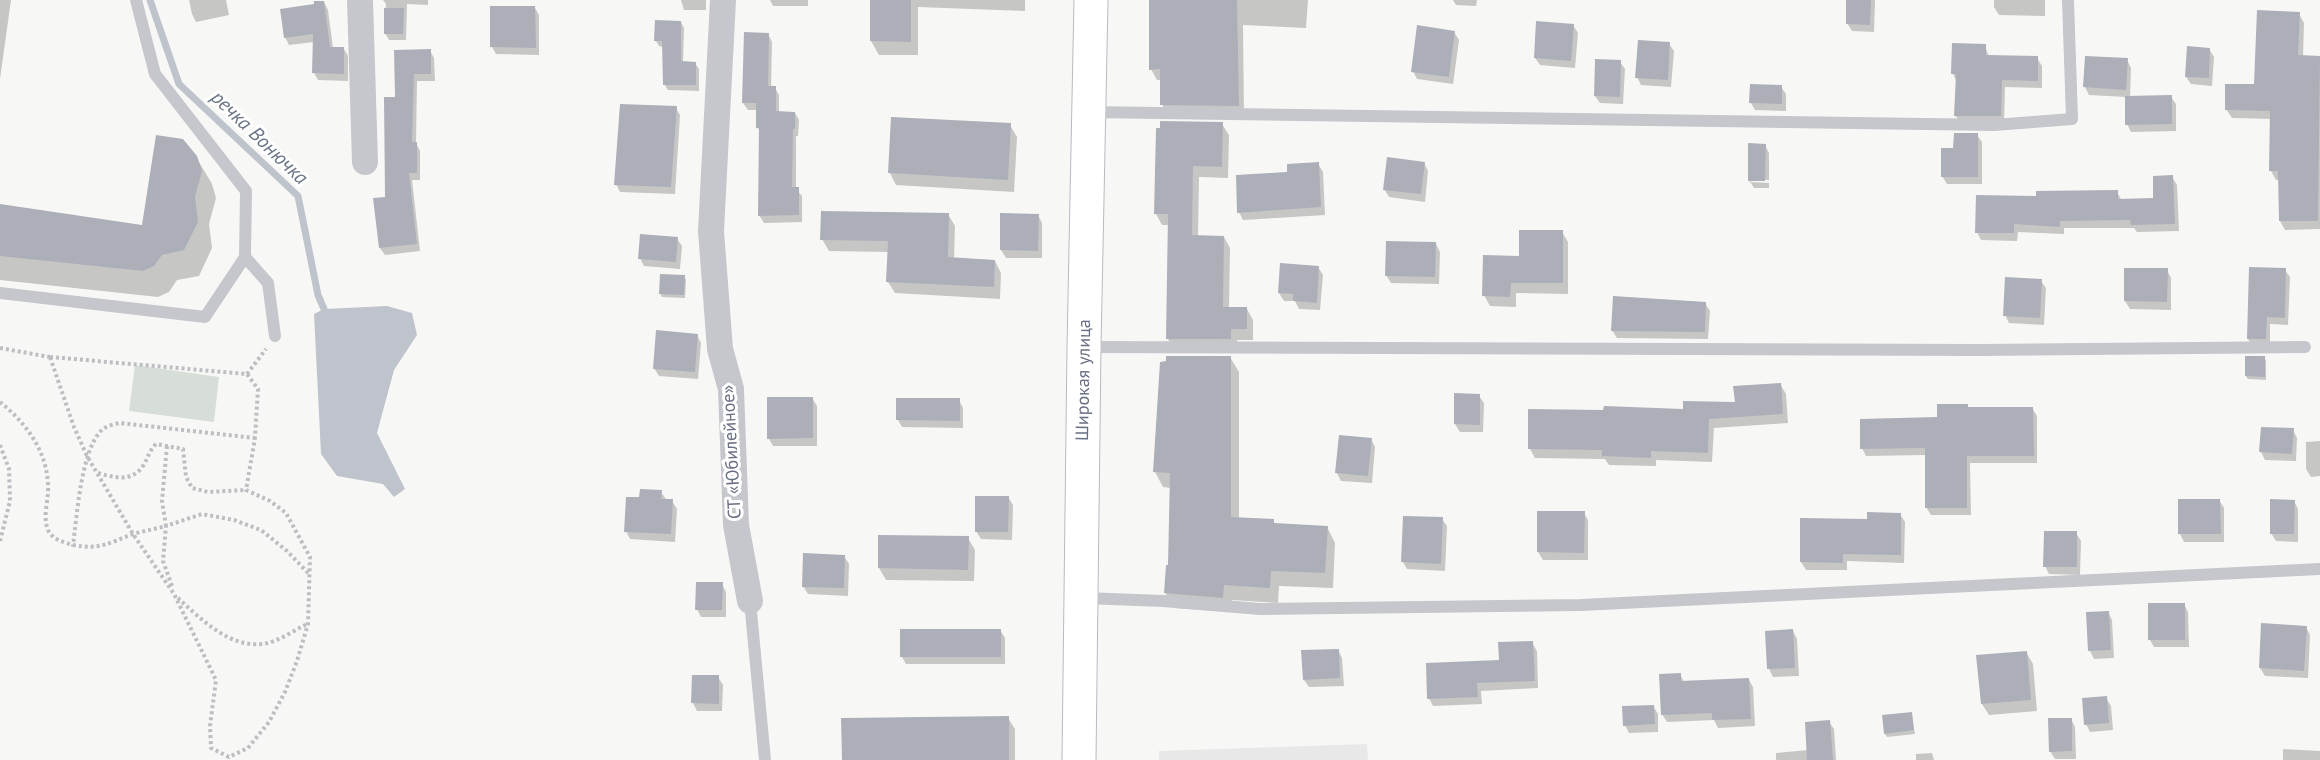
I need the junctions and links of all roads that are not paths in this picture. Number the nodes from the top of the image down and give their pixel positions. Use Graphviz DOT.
graph roads {
  1 [pos="136,0"];
  2 [pos="360,0"];
  3 [pos="723,0"];
  4 [pos="1091,0"];
  5 [pos="2068,0"];
  6 [pos="1089,112"];
  7 [pos="364,162"];
  8 [pos="245,257"];
  9 [pos="0,293"];
  10 [pos="275,336"];
  11 [pos="2305,346"];
  12 [pos="1084,347"];
  13 [pos="2320,568"];
  14 [pos="1080,598"];
  15 [pos="750,601"];
  16 [pos="765,760"];
  17 [pos="1079,760"];
  1 -- 8 [label="lane"];
  2 -- 7 [label="street"];
  3 -- 15 [label="street, СТ «Юбилейное»"];
  4 -- 6 [label="main road, Широкая улица"];
  5 -- 6 [label="lane"];
  6 -- 12 [label="main road, Широкая улица"];
  8 -- 9 [label="lane"];
  8 -- 10 [label="lane"];
  11 -- 12 [label="lane"];
  12 -- 14 [label="main road, Широкая улица"];
  13 -- 14 [label="lane"];
  14 -- 17 [label="main road, Широкая улица"];
  15 -- 16 [label="lane, СТ «Юбилейное»"];
}
